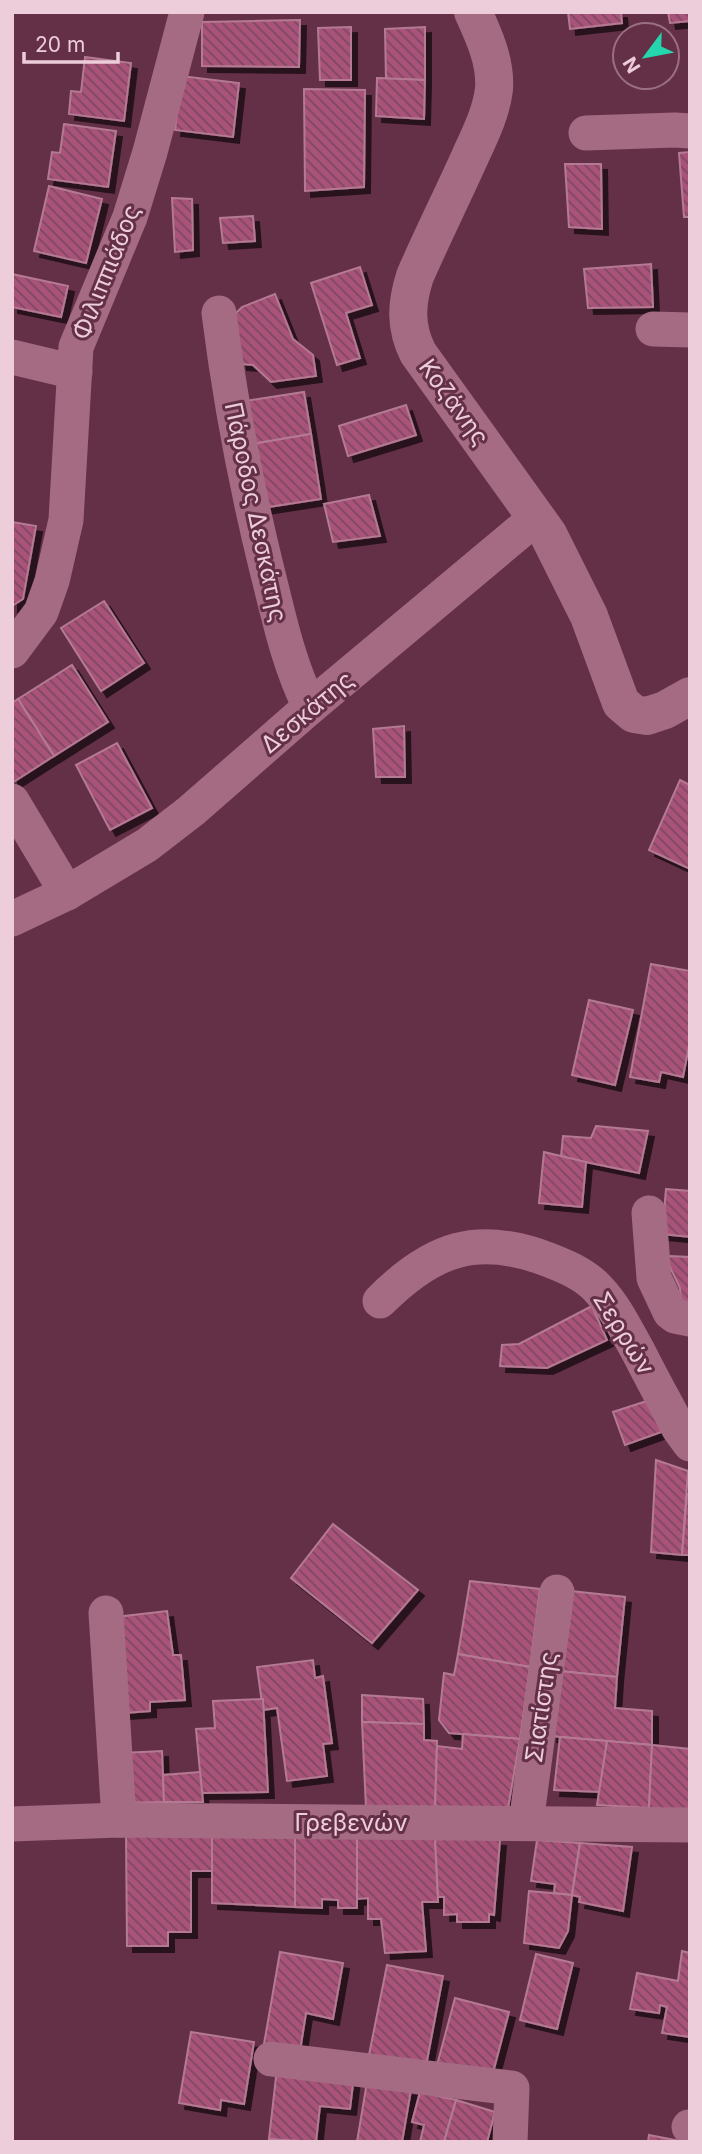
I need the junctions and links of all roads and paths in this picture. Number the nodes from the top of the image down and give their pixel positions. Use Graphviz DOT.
graph roads {
  1 [pos="187,12"];
  2 [pos="473,12"];
  3 [pos="690,131"];
  4 [pos="586,133"];
  5 [pos="219,313"];
  6 [pos="653,328"];
  7 [pos="690,330"];
  8 [pos="12,357"];
  9 [pos="75,372"];
  10 [pos="537,517"];
  11 [pos="12,651"];
  12 [pos="690,696"];
  13 [pos="310,707"];
  14 [pos="12,801"];
  15 [pos="67,893"];
  16 [pos="12,919"];
  17 [pos="649,1213"];
  18 [pos="380,1301"];
  19 [pos="690,1319"];
  20 [pos="690,1444"];
  21 [pos="557,1592"];
  22 [pos="106,1613"];
  23 [pos="119,1820"];
  24 [pos="526,1822"];
  25 [pos="12,1824"];
  26 [pos="690,1825"];
  27 [pos="271,2059"];
  28 [pos="510,2142"];
  1 -- 9 [label="street, Φιλιππιάδος"];
  2 -- 10 [label="street, Κοζάνης"];
  3 -- 4 [label="street"];
  5 -- 13 [label="street, Πάροδος Δεσκάτης"];
  6 -- 7 [label="street"];
  8 -- 9 [label="street"];
  9 -- 11 [label="street, Φιλιππιάδος"];
  10 -- 12 [label="street, Κοζάνης"];
  10 -- 13 [label="street, Δεσκάτης"];
  13 -- 15 [label="street, Δεσκάτης"];
  14 -- 15 [label="street"];
  15 -- 16 [label="street, Δεσκάτης"];
  17 -- 19 [label="street"];
  18 -- 20 [label="street, Σερρών"];
  21 -- 24 [label="street, Σιατίστης"];
  22 -- 23 [label="street"];
  23 -- 24 [label="street, Γρεβενών"];
  23 -- 25 [label="street, Γρεβενών"];
  24 -- 26 [label="street, Γρεβενών"];
  27 -- 28 [label="street"];
}
